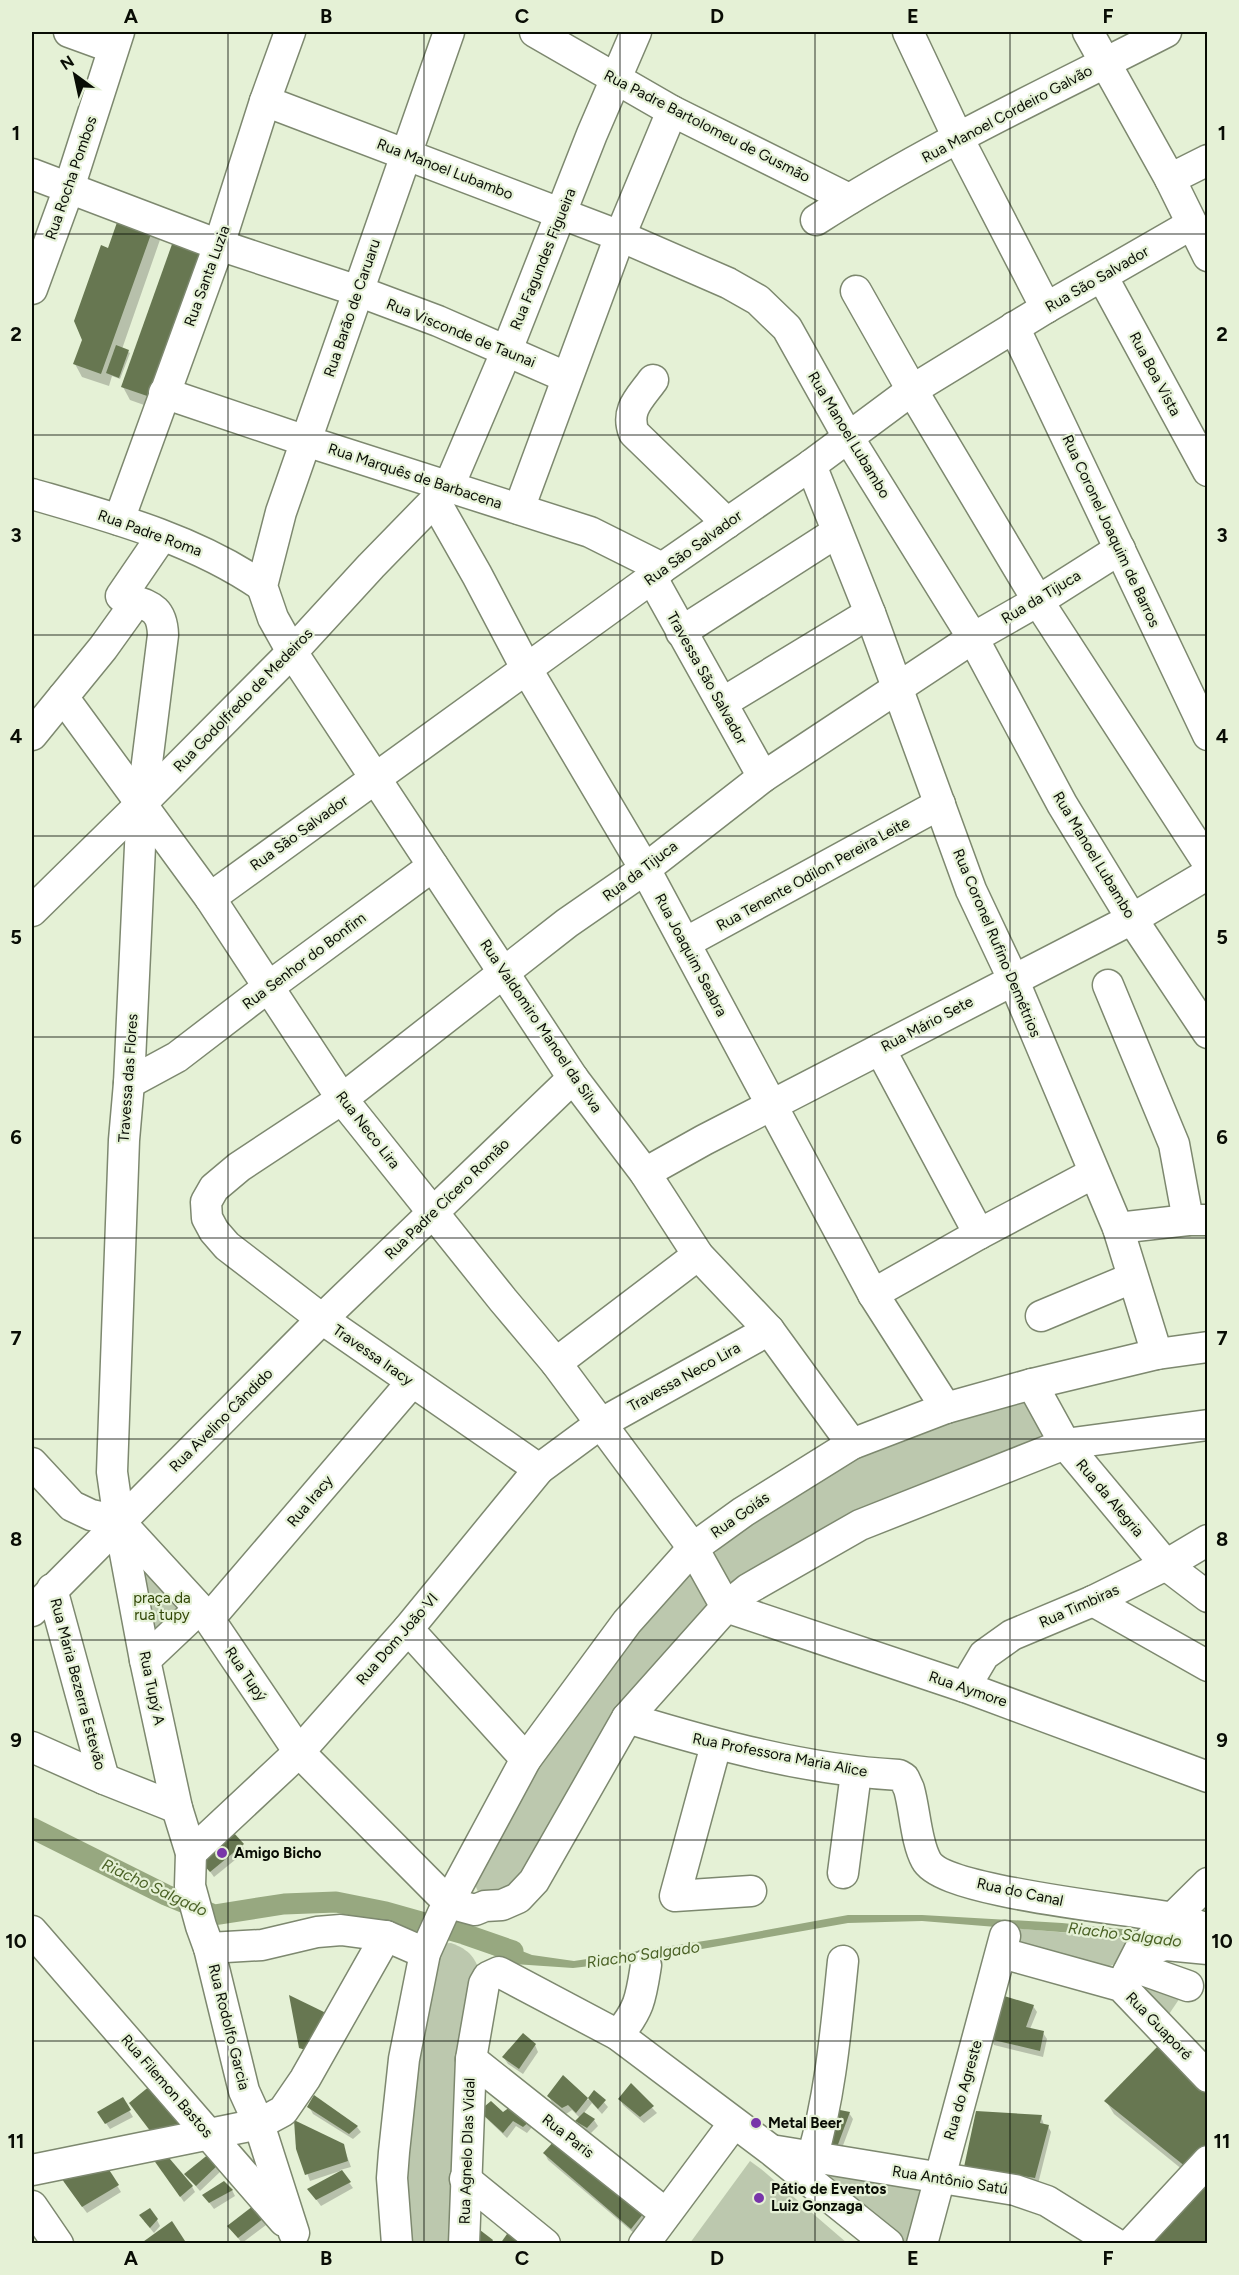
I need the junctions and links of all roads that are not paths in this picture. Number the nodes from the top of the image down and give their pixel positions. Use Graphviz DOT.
graph roads {
  1 [pos="69,32"];
  2 [pos="290,32"];
  3 [pos="449,32"];
  4 [pos="535,32"];
  5 [pos="636,32"];
  6 [pos="908,32"];
  7 [pos="1088,32"];
  8 [pos="1166,32"];
  9 [pos="116,40"];
  10 [pos="1104,64"];
  11 [pos="615,80"];
  12 [pos="265,101"];
  13 [pos="672,111"];
  14 [pos="958,138"];
  15 [pos="407,154"];
  16 [pos="1208,160"];
  17 [pos="32,174"];
  18 [pos="1170,179"];
  19 [pos="69,188"];
  20 [pos="849,199"];
  21 [pos="561,214"];
  22 [pos="816,220"];
  23 [pos="1192,224"];
  24 [pos="620,236"];
  25 [pos="219,245"];
  26 [pos="1208,256"];
  27 [pos="1102,276"];
  28 [pos="32,289"];
  29 [pos="358,291"];
  30 [pos="856,291"];
  31 [pos="1046,308"];
  32 [pos="1014,327"];
  33 [pos="507,350"];
  34 [pos="566,377"];
  35 [pos="653,380"];
  36 [pos="912,390"];
  37 [pos="164,393"];
  38 [pos="848,437"];
  39 [pos="306,441"];
  40 [pos="811,465"];
  41 [pos="1208,471"];
  42 [pos="32,494"];
  43 [pos="442,494"];
  44 [pos="519,509"];
  45 [pos="119,520"];
  46 [pos="727,523"];
  47 [pos="837,532"];
  48 [pos="162,536"];
  49 [pos="1120,549"];
  50 [pos="657,573"];
  51 [pos="262,586"];
  52 [pos="129,598"];
  53 [pos="1038,601"];
  54 [pos="870,613"];
  55 [pos="681,632"];
  56 [pos="973,638"];
  57 [pos="292,652"];
  58 [pos="526,668"];
  59 [pos="898,688"];
  60 [pos="63,697"];
  61 [pos="722,703"];
  62 [pos="32,735"];
  63 [pos="1208,735"];
  64 [pos="763,777"];
  65 [pos="375,778"];
  66 [pos="142,803"];
  67 [pos="940,804"];
  68 [pos="1208,862"];
  69 [pos="433,866"];
  70 [pos="645,869"];
  71 [pos="1208,874"];
  72 [pos="210,898"];
  73 [pos="32,911"];
  74 [pos="1132,919"];
  75 [pos="685,943"];
  76 [pos="504,974"];
  77 [pos="1013,979"];
  78 [pos="1108,985"];
  79 [pos="267,988"];
  80 [pos="1208,1033"];
  81 [pos="880,1049"];
  82 [pos="573,1078"];
  83 [pos="129,1083"];
  84 [pos="342,1099"];
  85 [pos="772,1106"];
  86 [pos="645,1173"];
  87 [pos="1094,1173"];
  88 [pos="433,1212"];
  89 [pos="1198,1220"];
  90 [pos="1118,1228"];
  91 [pos="214,1231"];
  92 [pos="979,1234"];
  93 [pos="698,1255"];
  94 [pos="1132,1278"];
  95 [pos="873,1294"];
  96 [pos="1041,1316"];
  97 [pos="322,1319"];
  98 [pos="769,1330"];
  99 [pos="1208,1347"];
  100 [pos="1157,1354"];
  101 [pos="556,1363"];
  102 [pos="412,1382"];
  103 [pos="1032,1383"];
  104 [pos="946,1408"];
  105 [pos="600,1424"];
  106 [pos="1208,1425"];
  107 [pos="852,1444"];
  108 [pos="1065,1444"];
  109 [pos="32,1463"];
  110 [pos="539,1469"];
  111 [pos="119,1521"];
  112 [pos="1208,1540"];
  113 [pos="693,1548"];
  114 [pos="1166,1565"];
  115 [pos="52,1589"];
  116 [pos="1208,1597"];
  117 [pos="1093,1601"];
  118 [pos="726,1607"];
  119 [pos="32,1611"];
  120 [pos="204,1614"];
  121 [pos="408,1629"];
  122 [pos="145,1660"];
  123 [pos="1208,1666"];
  124 [pos="965,1687"];
  125 [pos="627,1718"];
  126 [pos="716,1745"];
  127 [pos="32,1747"];
  128 [pos="299,1752"];
  129 [pos="526,1760"];
  130 [pos="856,1773"];
  131 [pos="899,1775"];
  132 [pos="1208,1778"];
  133 [pos="104,1779"];
  134 [pos="177,1808"];
  135 [pos="191,1852"];
  136 [pos="843,1873"];
  137 [pos="1208,1883"];
  138 [pos="751,1891"];
  139 [pos="1172,1919"];
  140 [pos="437,1927"];
  141 [pos="1208,1929"];
  142 [pos="32,1931"];
  143 [pos="386,1936"];
  144 [pos="205,1937"];
  145 [pos="1003,1945"];
  146 [pos="1208,1949"];
  147 [pos="843,1962"];
  148 [pos="646,1965"];
  149 [pos="1132,1966"];
  150 [pos="1188,1986"];
  151 [pos="618,2035"];
  152 [pos="471,2059"];
  153 [pos="1208,2077"];
  154 [pos="734,2123"];
  155 [pos="259,2124"];
  156 [pos="209,2135"];
  157 [pos="771,2150"];
  158 [pos="812,2158"];
  159 [pos="1208,2161"];
  160 [pos="32,2170"];
  161 [pos="939,2178"];
  162 [pos="465,2179"];
  163 [pos="32,2206"];
  164 [pos="665,2213"];
  165 [pos="296,2238"];
  166 [pos="58,2244"];
  167 [pos="397,2244"];
  168 [pos="464,2244"];
  169 [pos="545,2244"];
  170 [pos="644,2244"];
  171 [pos="888,2244"];
  172 [pos="922,2244"];
  173 [pos="1116,2244"];
  174 [pos="1131,2244"];
  1 -- 9 [label="street"];
  2 -- 12 [label="street, Rua Santa Luzia"];
  3 -- 15 [label="street, Rua Barão de Caruaru"];
  4 -- 11 [label="street, Rua Padre Bartolomeu de Gusmão"];
  5 -- 11 [label="street, Rua Fagundes Figueira"];
  6 -- 14 [label="street"];
  7 -- 10 [label="street"];
  8 -- 10 [label="street, Rua Manoel Cordeiro Galvão"];
  9 -- 19 [label="street, Rua Rocha Pombos"];
  10 -- 14 [label="street, Rua Manoel Cordeiro Galvão"];
  10 -- 18 [label="street"];
  11 -- 13 [label="street, Rua Padre Bartolomeu de Gusmão"];
  11 -- 21 [label="street, Rua Fagundes Figueira"];
  12 -- 15 [label="street, Rua Manoel Lubambo"];
  12 -- 25 [label="street, Rua Santa Luzia"];
  13 -- 20 [label="street, Rua Padre Bartolomeu de Gusmão"];
  13 -- 24 [label="street"];
  14 -- 20 [label="street, Rua Manoel Cordeiro Galvão"];
  14 -- 31 [label="street"];
  15 -- 21 [label="street, Rua Manoel Lubambo"];
  15 -- 29 [label="street, Rua Barão de Caruaru"];
  16 -- 18 [label="street"];
  17 -- 19 [label="street, Rua Visconde de Taunai"];
  18 -- 23 [label="street"];
  19 -- 25 [label="street, Rua Visconde de Taunai"];
  19 -- 28 [label="street, Rua Rocha Pombos"];
  20 -- 22 [label="street, Rua Manoel Cordeiro Galvão"];
  21 -- 24 [label="street, Rua Manoel Lubambo"];
  21 -- 33 [label="street, Rua Fagundes Figueira"];
  23 -- 26 [label="street"];
  23 -- 27 [label="street, Rua São Salvador"];
  24 -- 34 [label="street"];
  24 -- 38 [label="street, Rua Manoel Lubambo"];
  25 -- 29 [label="street, Rua Visconde de Taunai"];
  25 -- 37 [label="street, Rua Santa Luzia"];
  27 -- 31 [label="street, Rua São Salvador"];
  27 -- 41 [label="street, Rua Boa Vista"];
  29 -- 33 [label="street, Rua Visconde de Taunai"];
  29 -- 39 [label="street, Rua Barão de Caruaru"];
  30 -- 36 [label="street"];
  31 -- 32 [label="street, Rua São Salvador"];
  32 -- 36 [label="street, Rua São Salvador"];
  32 -- 49 [label="street, Rua Coronel Joaquim de Barros"];
  33 -- 34 [label="street, Rua Visconde de Taunai"];
  33 -- 43 [label="street, Rua Fagundes Figueira"];
  34 -- 44 [label="street"];
  35 -- 46 [label="street"];
  36 -- 38 [label="street, Rua São Salvador"];
  36 -- 53 [label="street"];
  37 -- 39 [label="street, Rua Marquês de Barbacena"];
  37 -- 45 [label="street, Rua Santa Luzia"];
  38 -- 40 [label="street, Rua São Salvador"];
  38 -- 56 [label="street, Rua Manoel Lubambo"];
  39 -- 43 [label="street, Rua Marquês de Barbacena"];
  39 -- 51 [label="street, Rua Barão de Caruaru"];
  40 -- 46 [label="street, Rua São Salvador"];
  40 -- 47 [label="street, Rua Coronel Rufino Demétrios"];
  42 -- 45 [label="street, Rua Padre Roma"];
  43 -- 44 [label="street, Rua Marquês de Barbacena"];
  43 -- 57 [label="street, Rua Godolfredo de Medeiros"];
  43 -- 58 [label="street, Rua Joaquim Seabra"];
  44 -- 50 [label="street, Rua Marquês de Barbacena"];
  45 -- 48 [label="street, Rua Padre Roma"];
  46 -- 50 [label="street, Rua São Salvador"];
  47 -- 54 [label="street, Rua Coronel Rufino Demétrios"];
  47 -- 55 [label="street"];
  48 -- 51 [label="street, Rua Padre Roma"];
  48 -- 52 [label="street"];
  49 -- 53 [label="street, Rua da Tijuca"];
  49 -- 63 [label="street, Rua Coronel Joaquim de Barros"];
  50 -- 55 [label="street, Travessa São Salvador"];
  50 -- 58 [label="street, Rua São Salvador"];
  51 -- 57 [label="street, Rua Valdomiro Manoel da Silva"];
  52 -- 60 [label="street"];
  52 -- 66 [label="street, Travessa das Flores"];
  53 -- 56 [label="street, Rua da Tijuca"];
  53 -- 68 [label="street"];
  54 -- 59 [label="street, Rua Coronel Rufino Demétrios"];
  54 -- 61 [label="street"];
  55 -- 61 [label="street, Travessa São Salvador"];
  56 -- 59 [label="street, Rua da Tijuca"];
  56 -- 74 [label="street, Rua Manoel Lubambo"];
  57 -- 65 [label="street, Rua Valdomiro Manoel da Silva"];
  57 -- 66 [label="street, Rua Godolfredo de Medeiros"];
  58 -- 65 [label="street, Rua São Salvador"];
  58 -- 70 [label="street, Rua Joaquim Seabra"];
  59 -- 64 [label="street, Rua da Tijuca"];
  59 -- 67 [label="street, Rua Coronel Rufino Demétrios"];
  60 -- 62 [label="street"];
  60 -- 66 [label="street, Rua Neco Lira"];
  61 -- 64 [label="street, Travessa São Salvador"];
  64 -- 70 [label="street, Rua da Tijuca"];
  65 -- 69 [label="street, Rua Valdomiro Manoel da Silva"];
  65 -- 72 [label="street, Rua São Salvador"];
  66 -- 72 [label="street, Rua Neco Lira"];
  66 -- 73 [label="street, Rua Godolfredo de Medeiros"];
  66 -- 83 [label="street, Travessa das Flores"];
  67 -- 75 [label="street, Rua Tenente Odilon Pereira Leite"];
  67 -- 77 [label="street, Rua Coronel Rufino Demétrios"];
  69 -- 76 [label="street, Rua Valdomiro Manoel da Silva"];
  69 -- 79 [label="street, Rua Senhor do Bonfim"];
  70 -- 75 [label="street, Rua Joaquim Seabra"];
  70 -- 76 [label="street, Rua da Tijuca"];
  71 -- 74 [label="street, Rua Mário Sete"];
  72 -- 79 [label="street, Rua Neco Lira"];
  74 -- 77 [label="street, Rua Mário Sete"];
  74 -- 80 [label="street, Rua Manoel Lubambo"];
  75 -- 85 [label="street, Rua Joaquim Seabra"];
  76 -- 82 [label="street, Rua Valdomiro Manoel da Silva"];
  76 -- 84 [label="street, Rua da Tijuca"];
  77 -- 81 [label="street, Rua Mário Sete"];
  77 -- 87 [label="street, Rua Coronel Rufino Demétrios"];
  78 -- 89 [label="street"];
  79 -- 83 [label="street, Rua Senhor do Bonfim"];
  79 -- 84 [label="street, Rua Neco Lira"];
  81 -- 85 [label="street, Rua Mário Sete"];
  81 -- 92 [label="street"];
  82 -- 86 [label="street, Rua Valdomiro Manoel da Silva"];
  82 -- 88 [label="street, Rua Padre Cícero Romão"];
  83 -- 111 [label="street, Travessa das Flores"];
  84 -- 88 [label="street, Rua Neco Lira"];
  84 -- 91 [label="street, Rua da Tijuca"];
  85 -- 86 [label="street, Rua Mário Sete"];
  85 -- 95 [label="street, Rua Joaquim Seabra"];
  86 -- 93 [label="street, Rua Valdomiro Manoel da Silva"];
  87 -- 90 [label="street, Rua Coronel Rufino Demétrios"];
  87 -- 92 [label="street"];
  88 -- 97 [label="street, Rua Padre Cícero Romão"];
  88 -- 101 [label="street, Rua Neco Lira"];
  89 -- 90 [label="street"];
  90 -- 94 [label="street, Rua Coronel Rufino Demétrios"];
  91 -- 97 [label="street, Travessa Iracy"];
  92 -- 95 [label="street"];
  93 -- 98 [label="street, Rua Valdomiro Manoel da Silva"];
  93 -- 101 [label="street"];
  94 -- 96 [label="street"];
  94 -- 100 [label="street, Rua Coronel Rufino Demétrios"];
  95 -- 104 [label="street, Rua Joaquim Seabra"];
  97 -- 102 [label="street, Travessa Iracy"];
  97 -- 111 [label="street, Rua Avelino Cândido"];
  98 -- 105 [label="street, Travessa Neco Lira"];
  98 -- 107 [label="street, Rua Valdomiro Manoel da Silva"];
  99 -- 100 [label="street, Rua Goiás"];
  100 -- 103 [label="street, Rua Goiás"];
  101 -- 105 [label="street, Rua Neco Lira"];
  102 -- 110 [label="street, Travessa Iracy"];
  102 -- 120 [label="street, Rua Iracy"];
  103 -- 104 [label="street, Rua Goiás"];
  103 -- 108 [label="street, Rua da Alegria"];
  104 -- 107 [label="street, Rua Goiás"];
  105 -- 110 [label="street, Rua Dom João VI"];
  105 -- 113 [label="street, Rua Neco Lira"];
  106 -- 108 [label="street"];
  107 -- 113 [label="street, Rua Goiás"];
  108 -- 114 [label="street, Rua da Alegria"];
  108 -- 118 [label="street"];
  109 -- 111 [label="street"];
  110 -- 121 [label="street, Rua Dom João VI"];
  111 -- 115 [label="street, Rua Avelino Cândido"];
  111 -- 120 [label="street, Rua Tupý"];
  111 -- 122 [label="street, Rua Tupý A"];
  112 -- 114 [label="street, Rua Timbiras"];
  113 -- 118 [label="street, Rua Neco Lira"];
  113 -- 129 [label="street, Rua Goiás"];
  114 -- 116 [label="street, Rua da Alegria"];
  114 -- 117 [label="street, Rua Timbiras"];
  115 -- 119 [label="street, Rua Avelino Cândido"];
  115 -- 133 [label="street, Rua Maria Bezerra Estevão"];
  117 -- 123 [label="street"];
  117 -- 124 [label="street, Rua Timbiras"];
  118 -- 124 [label="street, Rua Aymore"];
  118 -- 125 [label="street"];
  120 -- 122 [label="street, Rua Iracy"];
  120 -- 128 [label="street, Rua Tupý"];
  121 -- 128 [label="street, Rua Dom João VI"];
  121 -- 129 [label="street"];
  122 -- 134 [label="street, Rua Tupý A"];
  124 -- 132 [label="street, Rua Aymore"];
  125 -- 126 [label="street, Rua Professora Maria Alice"];
  125 -- 140 [label="street"];
  126 -- 130 [label="street, Rua Professora Maria Alice"];
  126 -- 138 [label="street"];
  127 -- 133 [label="street"];
  128 -- 135 [label="street, Rua Dom João VI"];
  128 -- 140 [label="street, Rua Tupý"];
  129 -- 140 [label="street, Rua Goiás"];
  130 -- 131 [label="street, Rua Professora Maria Alice"];
  130 -- 136 [label="street"];
  131 -- 139 [label="street, Rua do Canal"];
  133 -- 134 [label="street"];
  134 -- 135 [label="street, Rua Tupý A"];
  135 -- 144 [label="street, Rua Rodolfo Garcia"];
  137 -- 139 [label="street"];
  139 -- 141 [label="street, Rua do Canal"];
  139 -- 149 [label="street"];
  140 -- 143 [label="street"];
  140 -- 167 [label="street, Rua Goiás"];
  142 -- 156 [label="street, Rua Filemon Bastos"];
  143 -- 144 [label="street"];
  143 -- 155 [label="street"];
  144 -- 155 [label="street, Rua Rodolfo Garcia"];
  145 -- 149 [label="street, Rua Guaporé"];
  145 -- 161 [label="street, Rua do Agreste"];
  146 -- 149 [label="street"];
  147 -- 158 [label="street"];
  148 -- 151 [label="street"];
  149 -- 150 [label="street"];
  149 -- 153 [label="street, Rua Guaporé"];
  151 -- 152 [label="street, Rua Agnelo DIas Vidal"];
  151 -- 154 [label="street"];
  152 -- 162 [label="street, Rua Agnelo DIas Vidal"];
  152 -- 164 [label="street, Rua Paris"];
  154 -- 157 [label="street"];
  154 -- 164 [label="street"];
  155 -- 156 [label="street"];
  155 -- 165 [label="street, Rua Rodolfo Garcia"];
  156 -- 160 [label="street"];
  156 -- 165 [label="street, Rua Filemon Bastos"];
  157 -- 158 [label="street, Rua Antônio Satú"];
  157 -- 171 [label="street"];
  158 -- 161 [label="street, Rua Antônio Satú"];
  159 -- 174 [label="street"];
  161 -- 172 [label="street, Rua do Agreste"];
  161 -- 173 [label="street, Rua Antônio Satú"];
  162 -- 168 [label="street, Rua Agnelo DIas Vidal"];
  162 -- 169 [label="street"];
  163 -- 166 [label="street"];
  164 -- 170 [label="street"];
}
